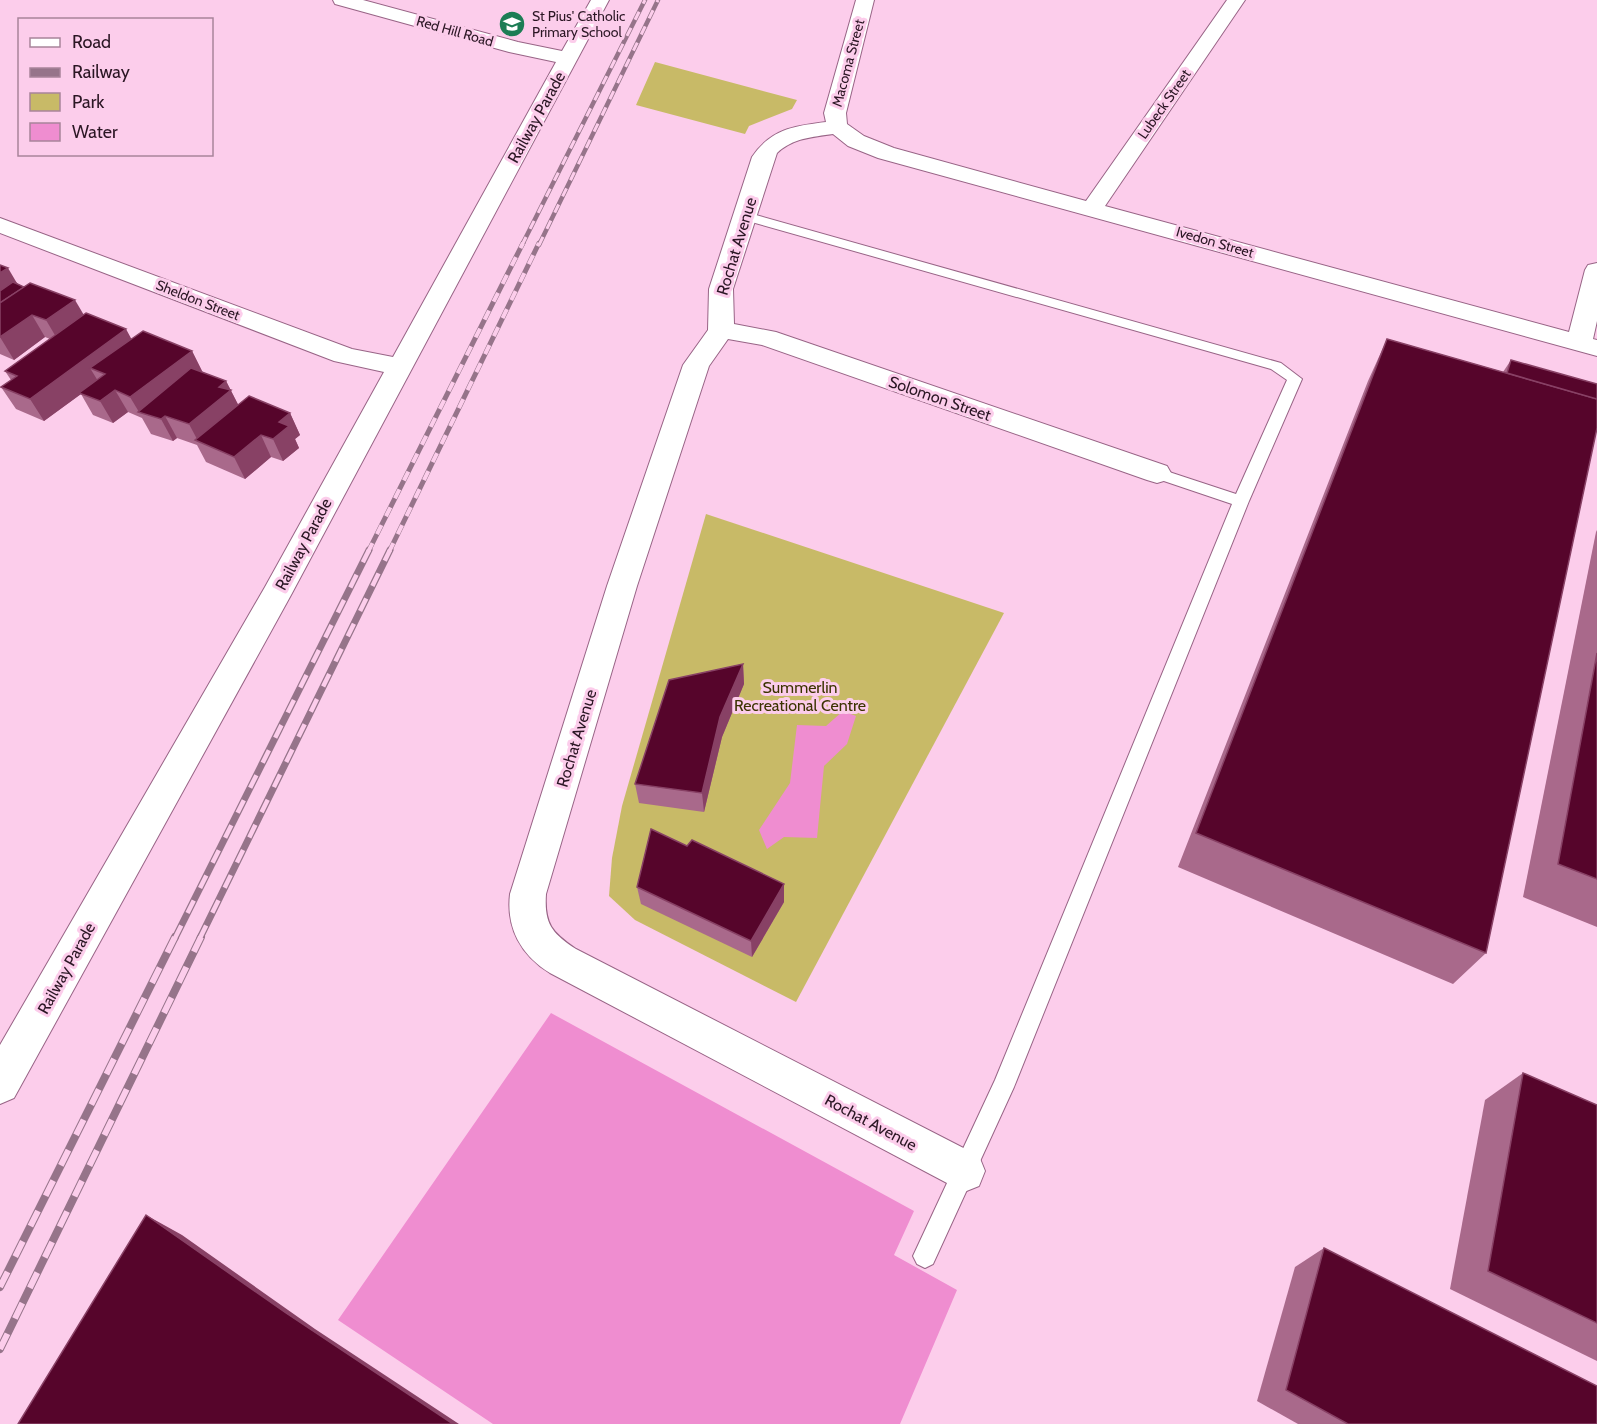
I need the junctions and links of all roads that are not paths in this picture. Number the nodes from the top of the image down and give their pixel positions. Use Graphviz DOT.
graph roads {
  1 [pos="342,0"];
  2 [pos="600,0"];
  3 [pos="865,0"];
  4 [pos="1236,0"];
  5 [pos="568,58"];
  6 [pos="837,127"];
  7 [pos="1092,208"];
  8 [pos="745,216"];
  9 [pos="0,225"];
  10 [pos="1597,270"];
  11 [pos="721,330"];
  12 [pos="1588,346"];
  13 [pos="400,366"];
  14 [pos="1157,473"];
  15 [pos="1241,501"];
  16 [pos="0,1084"];
  17 [pos="964,1171"];
  18 [pos="926,1256"];
  1 -- 5 [label="street, Red Hill Road"];
  2 -- 5 [label="street, Railway Parade"];
  3 -- 6 [label="street, Macoma Street"];
  4 -- 7 [label="street, Lubeck Street"];
  5 -- 13 [label="street, Railway Parade"];
  6 -- 7 [label="street, Ivedon Street"];
  6 -- 8 [label="street, Rochat Avenue"];
  7 -- 12 [label="street, Ivedon Street"];
  8 -- 11 [label="street, Rochat Avenue"];
  8 -- 15 [label="lane"];
  9 -- 13 [label="street, Sheldon Street"];
  10 -- 12 [label="street"];
  11 -- 14 [label="street, Solomon Street"];
  11 -- 17 [label="street, Rochat Avenue"];
  13 -- 16 [label="street, Railway Parade"];
  14 -- 15 [label="lane"];
  15 -- 17 [label="lane"];
  17 -- 18 [label="lane"];
}
